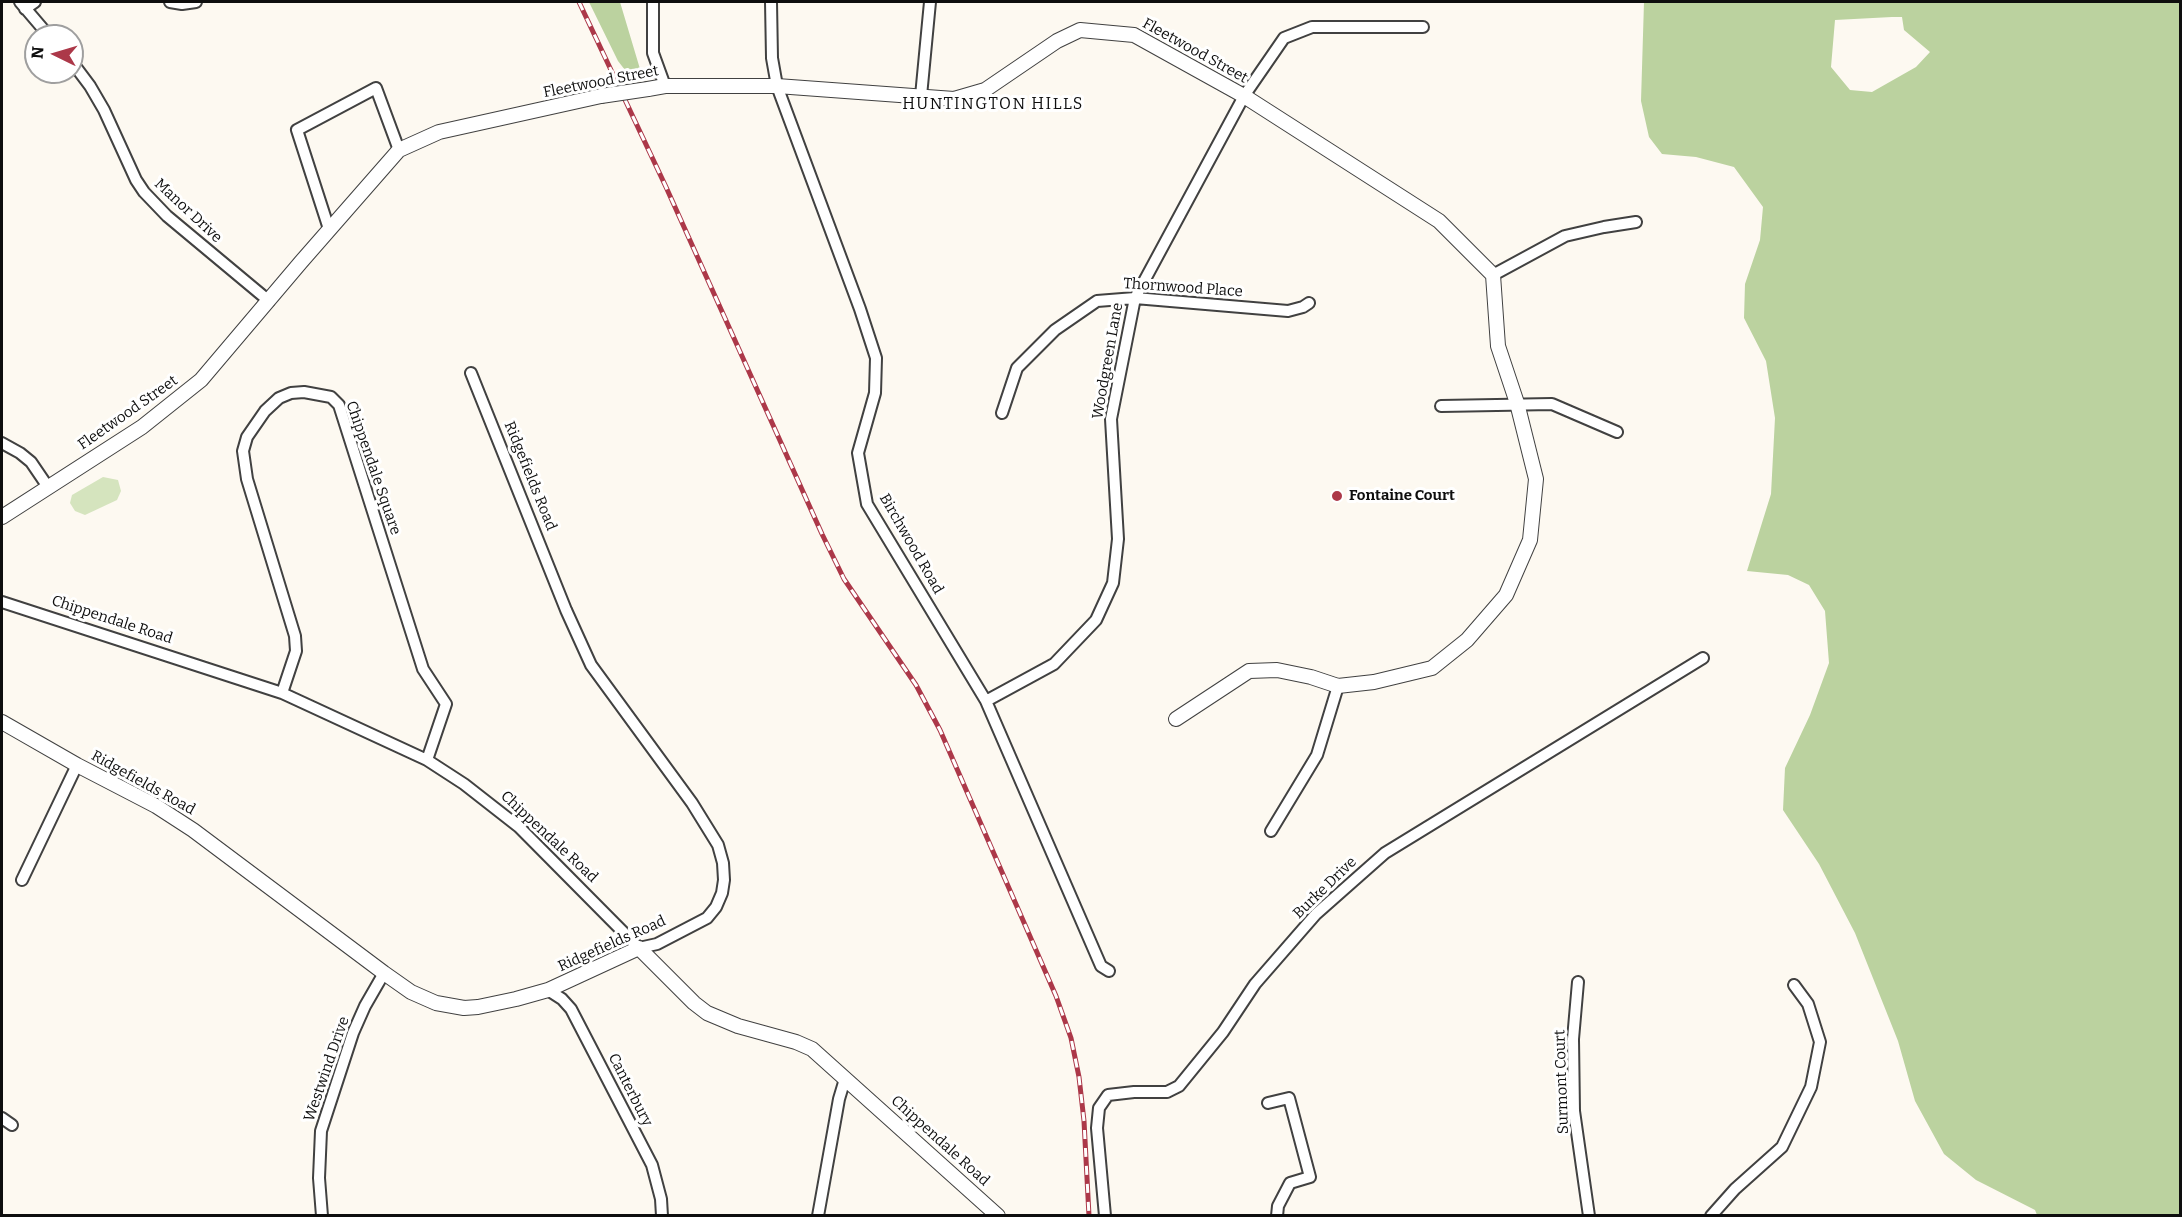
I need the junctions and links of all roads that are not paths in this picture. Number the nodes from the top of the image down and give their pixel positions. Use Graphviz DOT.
graph roads {
  1 [pos="35,2"];
  2 [pos="170,2"];
  3 [pos="196,2"];
  4 [pos="653,2"];
  5 [pos="771,2"];
  6 [pos="930,2"];
  7 [pos="23,5"];
  8 [pos="40,24"];
  9 [pos="1423,27"];
  10 [pos="84,78"];
  11 [pos="665,86"];
  12 [pos="777,86"];
  13 [pos="921,96"];
  14 [pos="1244,96"];
  15 [pos="399,150"];
  16 [pos="1636,222"];
  17 [pos="329,230"];
  18 [pos="1493,275"];
  19 [pos="1135,298"];
  20 [pos="269,302"];
  21 [pos="1309,303"];
  22 [pos="471,373"];
  23 [pos="1518,403"];
  24 [pos="1441,406"];
  25 [pos="1002,413"];
  26 [pos="1617,432"];
  27 [pos="2,443"];
  28 [pos="48,487"];
  29 [pos="2,517"];
  30 [pos="2,602"];
  31 [pos="1703,658"];
  32 [pos="1338,686"];
  33 [pos="282,693"];
  34 [pos="986,701"];
  35 [pos="1176,719"];
  36 [pos="2,722"];
  37 [pos="427,760"];
  38 [pos="77,765"];
  39 [pos="1271,831"];
  40 [pos="22,880"];
  41 [pos="639,948"];
  42 [pos="1109,971"];
  43 [pos="384,973"];
  44 [pos="1578,982"];
  45 [pos="1794,985"];
  46 [pos="548,990"];
  47 [pos="845,1079"];
  48 [pos="1268,1103"];
  49 [pos="2,1118"];
  50 [pos="12,1125"];
  51 [pos="322,1215"];
  52 [pos="662,1215"];
  53 [pos="818,1215"];
  54 [pos="998,1215"];
  55 [pos="1105,1215"];
  56 [pos="1277,1215"];
  57 [pos="1589,1215"];
  58 [pos="1711,1215"];
  1 -- 7 [label="street"];
  2 -- 3 [label="street"];
  4 -- 11 [label="street"];
  5 -- 12 [label="street, Birchwood Road"];
  6 -- 13 [label="street"];
  7 -- 8 [label="street"];
  9 -- 14 [label="street, Woodgreen Lane"];
  10 -- 20 [label="street, Manor Drive"];
  11 -- 12 [label="street, Fleetwood Street"];
  11 -- 15 [label="street, Fleetwood Street, bridge"];
  12 -- 13 [label="street, Fleetwood Street"];
  12 -- 34 [label="street, Birchwood Road"];
  13 -- 14 [label="street, Fleetwood Street"];
  14 -- 18 [label="street, Fleetwood Street"];
  14 -- 19 [label="street, Woodgreen Lane"];
  15 -- 17 [label="street, Fleetwood Street"];
  15 -- 17 [label="street"];
  16 -- 18 [label="street"];
  17 -- 20 [label="street, Fleetwood Street"];
  18 -- 23 [label="street"];
  19 -- 21 [label="street, Thornwood Place"];
  19 -- 25 [label="street, Thornwood Place"];
  19 -- 34 [label="street, Woodgreen Lane"];
  20 -- 28 [label="street, Fleetwood Street"];
  22 -- 41 [label="street, Ridgefields Road"];
  23 -- 24 [label="street"];
  23 -- 26 [label="street"];
  23 -- 32 [label="street"];
  27 -- 28 [label="street"];
  28 -- 29 [label="street, Fleetwood Street"];
  30 -- 33 [label="street, Chippendale Road"];
  31 -- 55 [label="street, Burke Drive"];
  32 -- 35 [label="street"];
  32 -- 39 [label="street"];
  33 -- 37 [label="street, Chippendale Road"];
  33 -- 37 [label="street, Chippendale Square"];
  34 -- 42 [label="street, Birchwood Road"];
  36 -- 38 [label="street, Ridgefields Road"];
  37 -- 41 [label="street, Chippendale Road"];
  38 -- 40 [label="street"];
  38 -- 43 [label="street, Ridgefields Road"];
  41 -- 46 [label="street, Ridgefields Road"];
  41 -- 47 [label="street, Chippendale Road"];
  43 -- 46 [label="street, Ridgefields Road"];
  43 -- 51 [label="street, Westwind Drive"];
  44 -- 57 [label="street, Surmont Court"];
  45 -- 58 [label="street"];
  46 -- 52 [label="street, Canterbury"];
  47 -- 53 [label="street"];
  47 -- 54 [label="street, Chippendale Road"];
  48 -- 56 [label="street"];
  49 -- 50 [label="street"];
}
